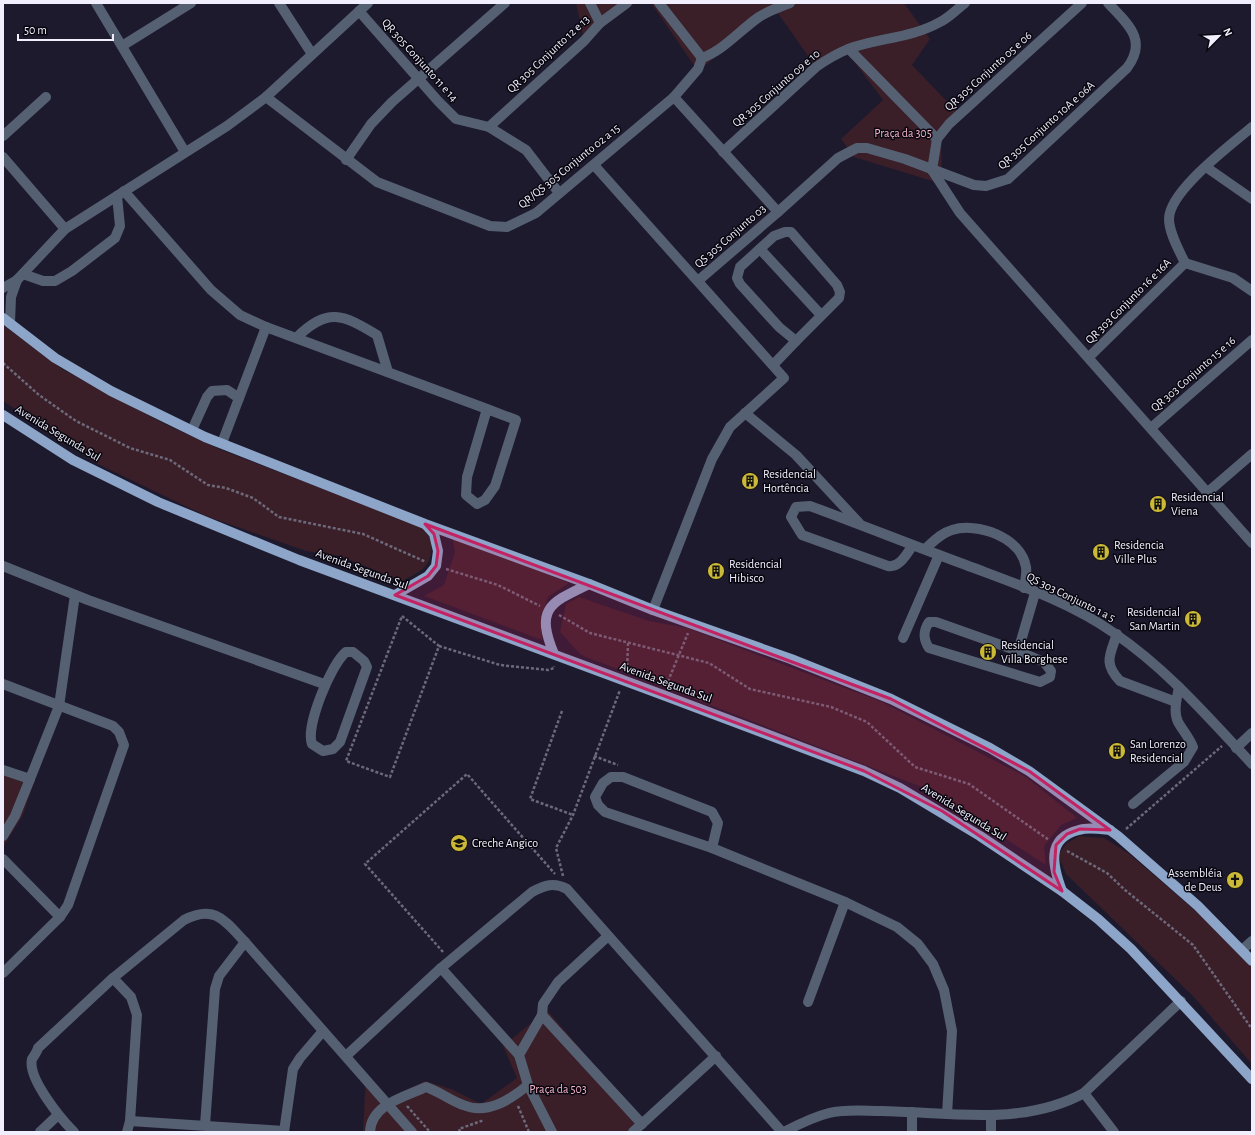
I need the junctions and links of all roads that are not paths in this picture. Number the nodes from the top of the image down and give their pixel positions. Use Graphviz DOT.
graph roads {
  1 [pos="96,3"];
  2 [pos="191,3"];
  3 [pos="279,3"];
  4 [pos="368,3"];
  5 [pos="505,3"];
  6 [pos="590,3"];
  7 [pos="627,3"];
  8 [pos="659,3"];
  9 [pos="790,3"];
  10 [pos="965,3"];
  11 [pos="1082,3"];
  12 [pos="1108,3"];
  13 [pos="359,11"];
  14 [pos="600,23"];
  15 [pos="122,46"];
  16 [pos="849,48"];
  17 [pos="312,54"];
  18 [pos="702,58"];
  19 [pos="419,79"];
  20 [pos="46,97"];
  21 [pos="266,97"];
  22 [pos="674,97"];
  23 [pos="489,127"];
  24 [pos="1252,127"];
  25 [pos="3,136"];
  26 [pos="937,139"];
  27 [pos="185,152"];
  28 [pos="723,152"];
  29 [pos="3,157"];
  30 [pos="346,160"];
  31 [pos="594,165"];
  32 [pos="1206,167"];
  33 [pos="932,170"];
  34 [pos="120,193"];
  35 [pos="559,193"];
  36 [pos="1252,199"];
  37 [pos="778,212"];
  38 [pos="65,229"];
  39 [pos="760,249"];
  40 [pos="1185,262"];
  41 [pos="20,277"];
  42 [pos="698,280"];
  43 [pos="3,288"];
  44 [pos="1252,291"];
  45 [pos="821,315"];
  46 [pos="7,321"];
  47 [pos="266,327"];
  48 [pos="296,338"];
  49 [pos="1252,340"];
  50 [pos="796,341"];
  51 [pos="1089,358"];
  52 [pos="773,365"];
  53 [pos="388,372"];
  54 [pos="240,398"];
  55 [pos="487,409"];
  56 [pos="745,413"];
  57 [pos="3,415"];
  58 [pos="1151,428"];
  59 [pos="192,430"];
  60 [pos="222,443"];
  61 [pos="1252,454"];
  62 [pos="1208,492"];
  63 [pos="425,524"];
  64 [pos="861,525"];
  65 [pos="1252,543"];
  66 [pos="913,545"];
  67 [pos="925,550"];
  68 [pos="939,555"];
  69 [pos="3,566"];
  70 [pos="589,584"];
  71 [pos="1024,588"];
  72 [pos="1036,593"];
  73 [pos="75,595"];
  74 [pos="395,595"];
  75 [pos="653,610"];
  76 [pos="1117,634"];
  77 [pos="903,638"];
  78 [pos="1018,651"];
  79 [pos="554,654"];
  80 [pos="3,684"];
  81 [pos="324,684"];
  82 [pos="1179,687"];
  83 [pos="1176,702"];
  84 [pos="59,706"];
  85 [pos="1252,733"];
  86 [pos="1236,748"];
  87 [pos="1252,764"];
  88 [pos="3,770"];
  89 [pos="30,779"];
  90 [pos="1133,804"];
  91 [pos="1114,833"];
  92 [pos="3,836"];
  93 [pos="712,848"];
  94 [pos="3,858"];
  95 [pos="1062,891"];
  96 [pos="845,902"];
  97 [pos="60,917"];
  98 [pos="608,936"];
  99 [pos="1252,941"];
  100 [pos="245,942"];
  101 [pos="1242,950"];
  102 [pos="1252,961"];
  103 [pos="441,968"];
  104 [pos="3,973"];
  105 [pos="113,978"];
  106 [pos="808,1002"];
  107 [pos="1181,1002"];
  108 [pos="542,1015"];
  109 [pos="323,1031"];
  110 [pos="346,1056"];
  111 [pos="519,1056"];
  112 [pos="716,1056"];
  113 [pos="1252,1079"];
  114 [pos="528,1085"];
  115 [pos="1084,1093"];
  116 [pos="388,1104"];
  117 [pos="912,1112"];
  118 [pos="947,1114"];
  119 [pos="58,1115"];
  120 [pos="991,1116"];
  121 [pos="130,1121"];
  122 [pos="205,1124"];
  123 [pos="642,1124"];
  124 [pos="40,1132"];
  125 [pos="74,1132"];
  126 [pos="127,1132"];
  127 [pos="284,1132"];
  128 [pos="370,1132"];
  129 [pos="412,1132"];
  130 [pos="552,1132"];
  131 [pos="633,1132"];
  132 [pos="783,1132"];
  133 [pos="912,1132"];
  134 [pos="991,1132"];
  135 [pos="1114,1132"];
  1 -- 15 [label="street"];
  2 -- 15 [label="street"];
  3 -- 17 [label="street"];
  4 -- 13 [label="street"];
  5 -- 19 [label="street"];
  6 -- 14 [label="street"];
  7 -- 14 [label="street, QR 305 Conjunto 12 e 13"];
  8 -- 18 [label="street"];
  9 -- 18 [label="street"];
  10 -- 16 [label="street, QR 305 Conjunto 09 e 10"];
  11 -- 26 [label="street, QR 305 Conjunto 05 e 06"];
  12 -- 33 [label="street, QR 305 Conjunto 10A e 06A"];
  13 -- 17 [label="street"];
  13 -- 19 [label="street, QR 305 Conjunto 11 e 14"];
  14 -- 23 [label="street, QR 305 Conjunto 12 e 13"];
  15 -- 27 [label="street"];
  16 -- 26 [label="street"];
  16 -- 28 [label="street, QR 305 Conjunto 09 e 10"];
  17 -- 21 [label="street"];
  18 -- 22 [label="street, QR/QS 305 Conjunto 02 a 15"];
  19 -- 23 [label="street, QR 305 Conjunto 11 e 14"];
  19 -- 30 [label="street"];
  20 -- 25 [label="street"];
  21 -- 27 [label="street"];
  21 -- 30 [label="street, QR/QS 305 Conjunto 02 a 15"];
  22 -- 28 [label="street"];
  22 -- 31 [label="street, QR/QS 305 Conjunto 02 a 15"];
  23 -- 35 [label="street, QR 305 Conjunto 11 e 14"];
  24 -- 32 [label="street"];
  26 -- 33 [label="street"];
  27 -- 34 [label="street"];
  28 -- 37 [label="street"];
  29 -- 38 [label="street"];
  30 -- 35 [label="street, QR/QS 305 Conjunto 02 a 15"];
  31 -- 35 [label="street, QR/QS 305 Conjunto 02 a 15"];
  31 -- 42 [label="street"];
  32 -- 36 [label="street"];
  32 -- 40 [label="street"];
  33 -- 37 [label="street, QR 305 Conjunto 10A e 06A"];
  33 -- 51 [label="street"];
  34 -- 38 [label="street"];
  34 -- 41 [label="street"];
  34 -- 47 [label="street"];
  37 -- 42 [label="street, QS 305 Conjunto 03"];
  38 -- 41 [label="street"];
  39 -- 45 [label="street"];
  39 -- 45 [label="street"];
  39 -- 50 [label="street"];
  40 -- 44 [label="street"];
  40 -- 51 [label="street, QR 303 Conjunto 16 e 16A"];
  41 -- 43 [label="street"];
  41 -- 46 [label="street"];
  42 -- 52 [label="street"];
  45 -- 50 [label="street"];
  46 -- 59 [label="main road"];
  47 -- 48 [label="street"];
  47 -- 54 [label="street"];
  48 -- 53 [label="street"];
  48 -- 53 [label="street"];
  49 -- 58 [label="street, QR 303 Conjunto 15 e 16"];
  50 -- 52 [label="street"];
  51 -- 58 [label="street"];
  52 -- 56 [label="street"];
  53 -- 55 [label="street"];
  54 -- 59 [label="street"];
  54 -- 60 [label="street"];
  55 -- 55 [label="street"];
  56 -- 64 [label="street"];
  56 -- 75 [label="street"];
  57 -- 74 [label="main road, Avenida Segunda Sul"];
  58 -- 62 [label="street"];
  59 -- 60 [label="main road"];
  60 -- 63 [label="main road"];
  61 -- 62 [label="street"];
  62 -- 65 [label="street"];
  63 -- 70 [label="main road"];
  63 -- 74 [label="main road"];
  64 -- 66 [label="street, QS 303 Conjunto 1 a 5"];
  64 -- 66 [label="street, QS 303 Conjunto 1 a 5"];
  66 -- 67 [label="street, QS 303 Conjunto 1 a 5"];
  67 -- 68 [label="street, QS 303 Conjunto 1 a 5"];
  67 -- 71 [label="street"];
  68 -- 71 [label="street, QS 303 Conjunto 1 a 5"];
  68 -- 77 [label="street"];
  69 -- 73 [label="street"];
  70 -- 75 [label="main road"];
  70 -- 79 [label="main road"];
  71 -- 72 [label="street, QS 303 Conjunto 1 a 5"];
  72 -- 76 [label="street, QS 303 Conjunto 1 a 5"];
  72 -- 78 [label="street"];
  73 -- 81 [label="street"];
  73 -- 84 [label="street"];
  74 -- 79 [label="main road, Avenida Segunda Sul"];
  75 -- 91 [label="main road"];
  76 -- 82 [label="street, QS 303 Conjunto 1 a 5"];
  76 -- 83 [label="street"];
  78 -- 78 [label="street"];
  79 -- 95 [label="main road, Avenida Segunda Sul"];
  80 -- 84 [label="street"];
  81 -- 81 [label="street"];
  82 -- 83 [label="street"];
  82 -- 86 [label="street, QS 303 Conjunto 1 a 5"];
  83 -- 90 [label="street"];
  84 -- 89 [label="street"];
  84 -- 97 [label="street"];
  85 -- 86 [label="street"];
  86 -- 87 [label="street, QS 303 Conjunto 1 a 5"];
  88 -- 89 [label="street"];
  89 -- 92 [label="street"];
  91 -- 95 [label="main road"];
  91 -- 101 [label="main road"];
  93 -- 93 [label="street"];
  93 -- 96 [label="street"];
  94 -- 97 [label="street"];
  95 -- 107 [label="main road, Avenida Segunda Sul"];
  96 -- 106 [label="street"];
  96 -- 118 [label="street"];
  97 -- 104 [label="street"];
  98 -- 103 [label="street"];
  98 -- 108 [label="street"];
  98 -- 112 [label="street"];
  99 -- 101 [label="street"];
  100 -- 105 [label="street"];
  100 -- 109 [label="street"];
  100 -- 122 [label="street"];
  101 -- 102 [label="main road"];
  103 -- 110 [label="street"];
  103 -- 111 [label="street"];
  105 -- 119 [label="street"];
  105 -- 121 [label="street"];
  107 -- 113 [label="main road, Avenida Segunda Sul"];
  107 -- 115 [label="street"];
  108 -- 111 [label="street"];
  108 -- 123 [label="street"];
  109 -- 110 [label="street"];
  109 -- 127 [label="street"];
  110 -- 116 [label="street"];
  111 -- 114 [label="street"];
  112 -- 123 [label="street"];
  112 -- 132 [label="street"];
  114 -- 116 [label="street"];
  114 -- 130 [label="street"];
  115 -- 120 [label="street"];
  115 -- 135 [label="street"];
  116 -- 128 [label="street"];
  116 -- 129 [label="street"];
  117 -- 118 [label="street"];
  117 -- 132 [label="street"];
  117 -- 133 [label="street"];
  118 -- 120 [label="street"];
  119 -- 124 [label="street"];
  119 -- 125 [label="street"];
  120 -- 134 [label="street"];
  121 -- 122 [label="street"];
  121 -- 126 [label="street"];
  122 -- 127 [label="street"];
  123 -- 131 [label="street"];
}
